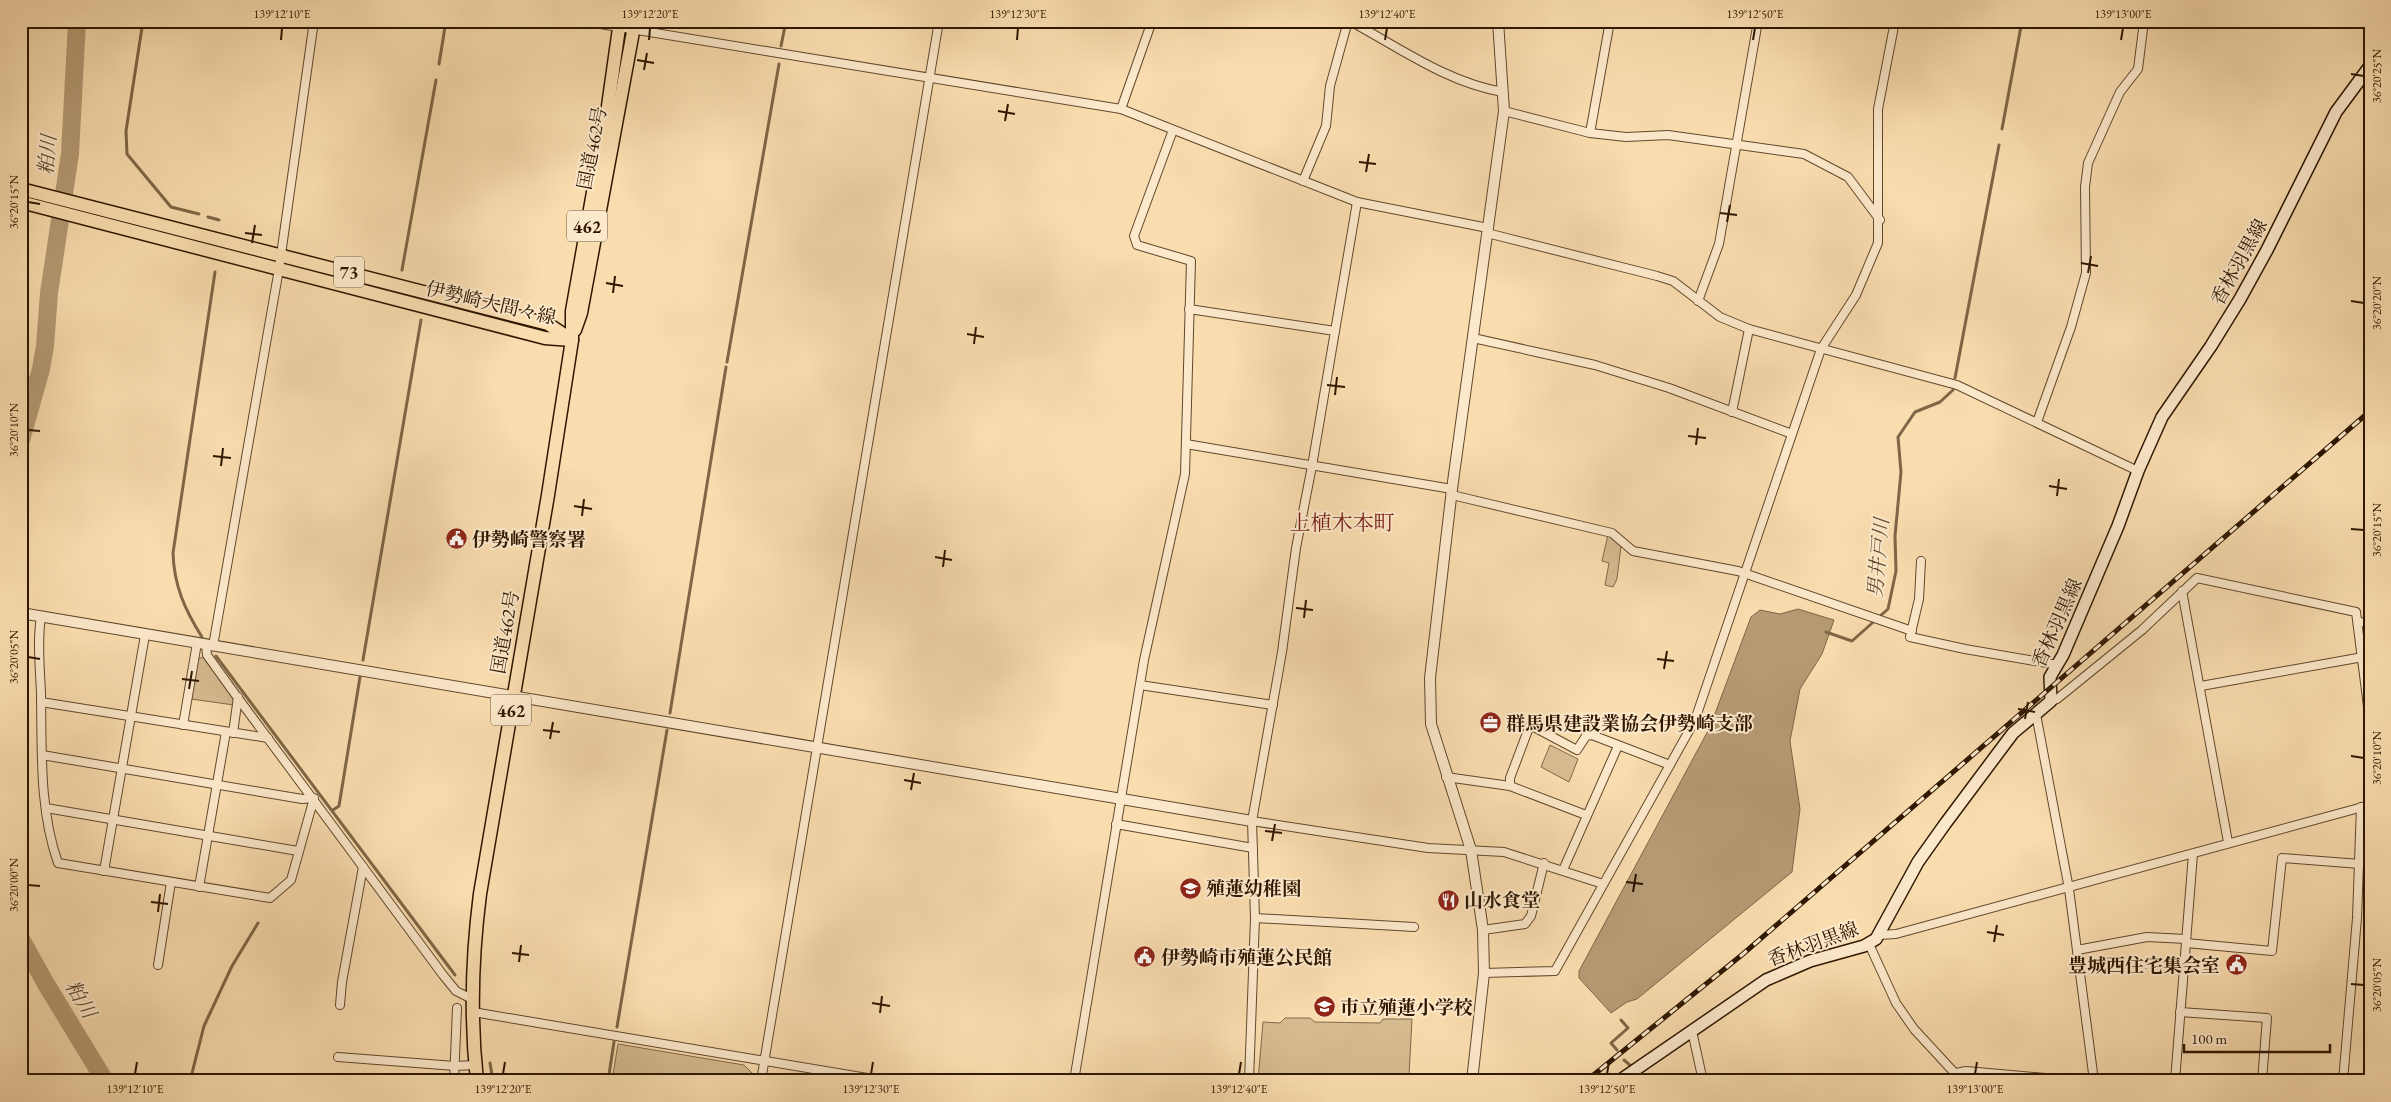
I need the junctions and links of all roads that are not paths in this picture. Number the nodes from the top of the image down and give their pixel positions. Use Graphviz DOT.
graph roads {
  1 [pos="314,21"];
  2 [pos="582,21"];
  3 [pos="939,21"];
  4 [pos="1152,21"];
  5 [pos="1349,21"];
  6 [pos="1498,21"];
  7 [pos="1610,21"];
  8 [pos="1758,21"];
  9 [pos="1894,21"];
  10 [pos="2144,21"];
  11 [pos="619,24"];
  12 [pos="634,25"];
  13 [pos="2370,66"];
  14 [pos="931,79"];
  15 [pos="1503,92"];
  16 [pos="1121,110"];
  17 [pos="1504,111"];
  18 [pos="23,123"];
  19 [pos="1173,130"];
  20 [pos="1590,133"];
  21 [pos="21,135"];
  22 [pos="1735,144"];
  23 [pos="1303,181"];
  24 [pos="21,189"];
  25 [pos="21,202"];
  26 [pos="1357,202"];
  27 [pos="1880,220"];
  28 [pos="121,221"];
  29 [pos="1487,230"];
  30 [pos="281,255"];
  31 [pos="279,269"];
  32 [pos="1698,301"];
  33 [pos="1189,309"];
  34 [pos="1749,329"];
  35 [pos="1335,331"];
  36 [pos="1473,338"];
  37 [pos="572,340"];
  38 [pos="1821,349"];
  39 [pos="1732,412"];
  40 [pos="2037,422"];
  41 [pos="1792,434"];
  42 [pos="1186,444"];
  43 [pos="1312,466"];
  44 [pos="2138,471"];
  45 [pos="1452,492"];
  46 [pos="1922,561"];
  47 [pos="1745,574"];
  48 [pos="2182,591"];
  49 [pos="26,614"];
  50 [pos="41,617"];
  51 [pos="2359,622"];
  52 [pos="2370,623"];
  53 [pos="1912,631"];
  54 [pos="145,635"];
  55 [pos="205,644"];
  56 [pos="2362,657"];
  57 [pos="2058,665"];
  58 [pos="1140,685"];
  59 [pos="2201,686"];
  60 [pos="514,696"];
  61 [pos="238,697"];
  62 [pos="2050,701"];
  63 [pos="41,702"];
  64 [pos="1273,705"];
  65 [pos="2036,714"];
  66 [pos="131,717"];
  67 [pos="2370,722"];
  68 [pos="183,725"];
  69 [pos="229,733"];
  70 [pos="268,738"];
  71 [pos="818,746"];
  72 [pos="1618,746"];
  73 [pos="42,755"];
  74 [pos="1670,765"];
  75 [pos="122,768"];
  76 [pos="1446,777"];
  77 [pos="216,785"];
  78 [pos="1510,786"];
  79 [pos="314,798"];
  80 [pos="1120,800"];
  81 [pos="2370,805"];
  82 [pos="2361,807"];
  83 [pos="46,808"];
  84 [pos="1586,815"];
  85 [pos="113,818"];
  86 [pos="1252,821"];
  87 [pos="1116,824"];
  88 [pos="208,834"];
  89 [pos="2228,842"];
  90 [pos="1253,848"];
  91 [pos="1471,850"];
  92 [pos="298,851"];
  93 [pos="2193,854"];
  94 [pos="1544,863"];
  95 [pos="2360,864"];
  96 [pos="363,867"];
  97 [pos="1562,870"];
  98 [pos="104,871"];
  99 [pos="171,882"];
  100 [pos="1603,884"];
  101 [pos="199,887"];
  102 [pos="2069,889"];
  103 [pos="1255,918"];
  104 [pos="1414,927"];
  105 [pos="1483,930"];
  106 [pos="1879,935"];
  107 [pos="2186,941"];
  108 [pos="1869,944"];
  109 [pos="2076,950"];
  110 [pos="158,964"];
  111 [pos="1484,973"];
  112 [pos="472,999"];
  113 [pos="340,1005"];
  114 [pos="457,1008"];
  115 [pos="473,1012"];
  116 [pos="2180,1012"];
  117 [pos="1692,1031"];
  118 [pos="338,1057"];
  119 [pos="765,1060"];
  120 [pos="475,1065"];
  121 [pos="455,1066"];
  122 [pos="1956,1073"];
  123 [pos="454,1081"];
  124 [pos="477,1081"];
  125 [pos="761,1081"];
  126 [pos="885,1081"];
  127 [pos="1074,1081"];
  128 [pos="1249,1081"];
  129 [pos="1472,1081"];
  130 [pos="1619,1081"];
  131 [pos="1703,1081"];
  132 [pos="1962,1081"];
  133 [pos="2079,1081"];
  134 [pos="2094,1081"];
  135 [pos="2175,1081"];
  136 [pos="2262,1081"];
  137 [pos="2343,1081"];
  1 -- 30 [label="street"];
  2 -- 11 [label="street"];
  3 -- 14 [label="street"];
  4 -- 16 [label="street"];
  5 -- 15 [label="street"];
  5 -- 23 [label="street"];
  6 -- 15 [label="street"];
  7 -- 20 [label="street"];
  8 -- 22 [label="street"];
  9 -- 27 [label="street"];
  10 -- 40 [label="street"];
  11 -- 12 [label="street"];
  11 -- 37 [label="main road, 国道462号 / 462"];
  12 -- 14 [label="street"];
  12 -- 37 [label="main road, 国道462号 / 462"];
  13 -- 44 [label="main road, 香林羽黒線"];
  14 -- 16 [label="street"];
  14 -- 71 [label="street"];
  15 -- 17 [label="street"];
  16 -- 19 [label="street"];
  17 -- 20 [label="street"];
  17 -- 29 [label="street"];
  18 -- 21 [label="street"];
  19 -- 23 [label="street"];
  19 -- 33 [label="street"];
  20 -- 22 [label="street"];
  22 -- 27 [label="street"];
  22 -- 32 [label="street"];
  23 -- 26 [label="street"];
  24 -- 28 [label="main road, 伊勢崎大間々線 / 73"];
  25 -- 28 [label="main road, 伊勢崎大間々線 / 73"];
  26 -- 29 [label="street"];
  26 -- 35 [label="street"];
  27 -- 38 [label="street"];
  28 -- 30 [label="main road, 伊勢崎大間々線 / 73"];
  28 -- 31 [label="main road, 伊勢崎大間々線 / 73"];
  29 -- 32 [label="street"];
  29 -- 36 [label="street"];
  30 -- 31 [label="street"];
  30 -- 37 [label="main road, 伊勢崎大間々線 / 73"];
  31 -- 37 [label="main road, 伊勢崎大間々線 / 73"];
  31 -- 55 [label="street"];
  32 -- 34 [label="street"];
  33 -- 35 [label="street"];
  33 -- 42 [label="street"];
  34 -- 38 [label="street"];
  34 -- 39 [label="street"];
  35 -- 43 [label="street"];
  36 -- 39 [label="street"];
  36 -- 45 [label="street"];
  37 -- 60 [label="main road, 国道462号 / 462"];
  38 -- 40 [label="street"];
  38 -- 41 [label="street"];
  39 -- 41 [label="street"];
  40 -- 44 [label="street"];
  41 -- 47 [label="street"];
  42 -- 43 [label="street"];
  42 -- 58 [label="street"];
  43 -- 45 [label="street"];
  43 -- 64 [label="street"];
  44 -- 57 [label="main road, 香林羽黒線"];
  45 -- 47 [label="street"];
  45 -- 76 [label="street"];
  46 -- 53 [label="street"];
  47 -- 53 [label="street"];
  47 -- 74 [label="street"];
  48 -- 51 [label="street"];
  48 -- 59 [label="street"];
  48 -- 62 [label="street"];
  49 -- 50 [label="street"];
  50 -- 54 [label="street"];
  50 -- 63 [label="street"];
  51 -- 52 [label="street"];
  51 -- 56 [label="street"];
  53 -- 57 [label="street"];
  54 -- 55 [label="street"];
  54 -- 66 [label="street"];
  55 -- 60 [label="street"];
  55 -- 61 [label="street"];
  55 -- 68 [label="street"];
  56 -- 59 [label="street"];
  56 -- 67 [label="street"];
  57 -- 62 [label="main road, 香林羽黒線"];
  58 -- 64 [label="street"];
  58 -- 80 [label="street"];
  59 -- 89 [label="street"];
  60 -- 71 [label="street"];
  60 -- 112 [label="main road, 国道462号 / 462"];
  61 -- 69 [label="street"];
  61 -- 70 [label="street"];
  62 -- 65 [label="main road, 香林羽黒線"];
  63 -- 66 [label="street"];
  63 -- 73 [label="street"];
  64 -- 86 [label="street"];
  65 -- 102 [label="street"];
  65 -- 106 [label="main road, 香林羽黒線"];
  66 -- 68 [label="street"];
  66 -- 75 [label="street"];
  68 -- 69 [label="street"];
  69 -- 70 [label="street"];
  69 -- 77 [label="street"];
  70 -- 79 [label="street"];
  71 -- 80 [label="street"];
  71 -- 119 [label="street"];
  72 -- 74 [label="street"];
  72 -- 78 [label="street"];
  72 -- 84 [label="street"];
  73 -- 75 [label="street"];
  73 -- 83 [label="street"];
  74 -- 100 [label="street"];
  75 -- 77 [label="street"];
  75 -- 85 [label="street"];
  76 -- 78 [label="street"];
  76 -- 91 [label="street"];
  77 -- 79 [label="street"];
  77 -- 88 [label="street"];
  78 -- 84 [label="street"];
  79 -- 92 [label="street"];
  79 -- 96 [label="street"];
  80 -- 86 [label="street"];
  80 -- 87 [label="street"];
  81 -- 82 [label="street"];
  82 -- 89 [label="street"];
  82 -- 95 [label="street"];
  83 -- 85 [label="street"];
  83 -- 98 [label="street"];
  84 -- 97 [label="street"];
  85 -- 88 [label="street"];
  85 -- 98 [label="street"];
  86 -- 90 [label="street"];
  86 -- 91 [label="street"];
  87 -- 90 [label="street"];
  87 -- 127 [label="street"];
  88 -- 92 [label="street"];
  88 -- 101 [label="street"];
  89 -- 93 [label="street"];
  90 -- 103 [label="street"];
  91 -- 94 [label="street"];
  91 -- 105 [label="street"];
  92 -- 101 [label="street"];
  93 -- 102 [label="street"];
  93 -- 107 [label="street"];
  94 -- 97 [label="street"];
  94 -- 105 [label="street"];
  95 -- 107 [label="street"];
  95 -- 137 [label="street"];
  96 -- 112 [label="street"];
  96 -- 113 [label="street"];
  97 -- 100 [label="street"];
  98 -- 99 [label="street"];
  99 -- 101 [label="street"];
  99 -- 110 [label="street"];
  100 -- 111 [label="street"];
  102 -- 106 [label="street"];
  102 -- 109 [label="street"];
  103 -- 104 [label="street"];
  103 -- 128 [label="street"];
  105 -- 111 [label="street"];
  106 -- 108 [label="main road, 香林羽黒線"];
  107 -- 109 [label="street"];
  107 -- 116 [label="street"];
  108 -- 117 [label="main road, 香林羽黒線"];
  108 -- 122 [label="street"];
  109 -- 134 [label="street"];
  111 -- 129 [label="street"];
  112 -- 115 [label="main road, 国道462号 / 462"];
  114 -- 121 [label="street"];
  115 -- 119 [label="street"];
  115 -- 120 [label="main road, 国道462号 / 462"];
  116 -- 135 [label="street"];
  116 -- 136 [label="street"];
  117 -- 130 [label="main road, 香林羽黒線"];
  117 -- 131 [label="street"];
  118 -- 121 [label="street"];
  119 -- 125 [label="street"];
  119 -- 126 [label="street"];
  120 -- 121 [label="street"];
  120 -- 124 [label="main road, 国道462号 / 462"];
  121 -- 123 [label="street"];
  122 -- 132 [label="street"];
  122 -- 133 [label="street"];
}
